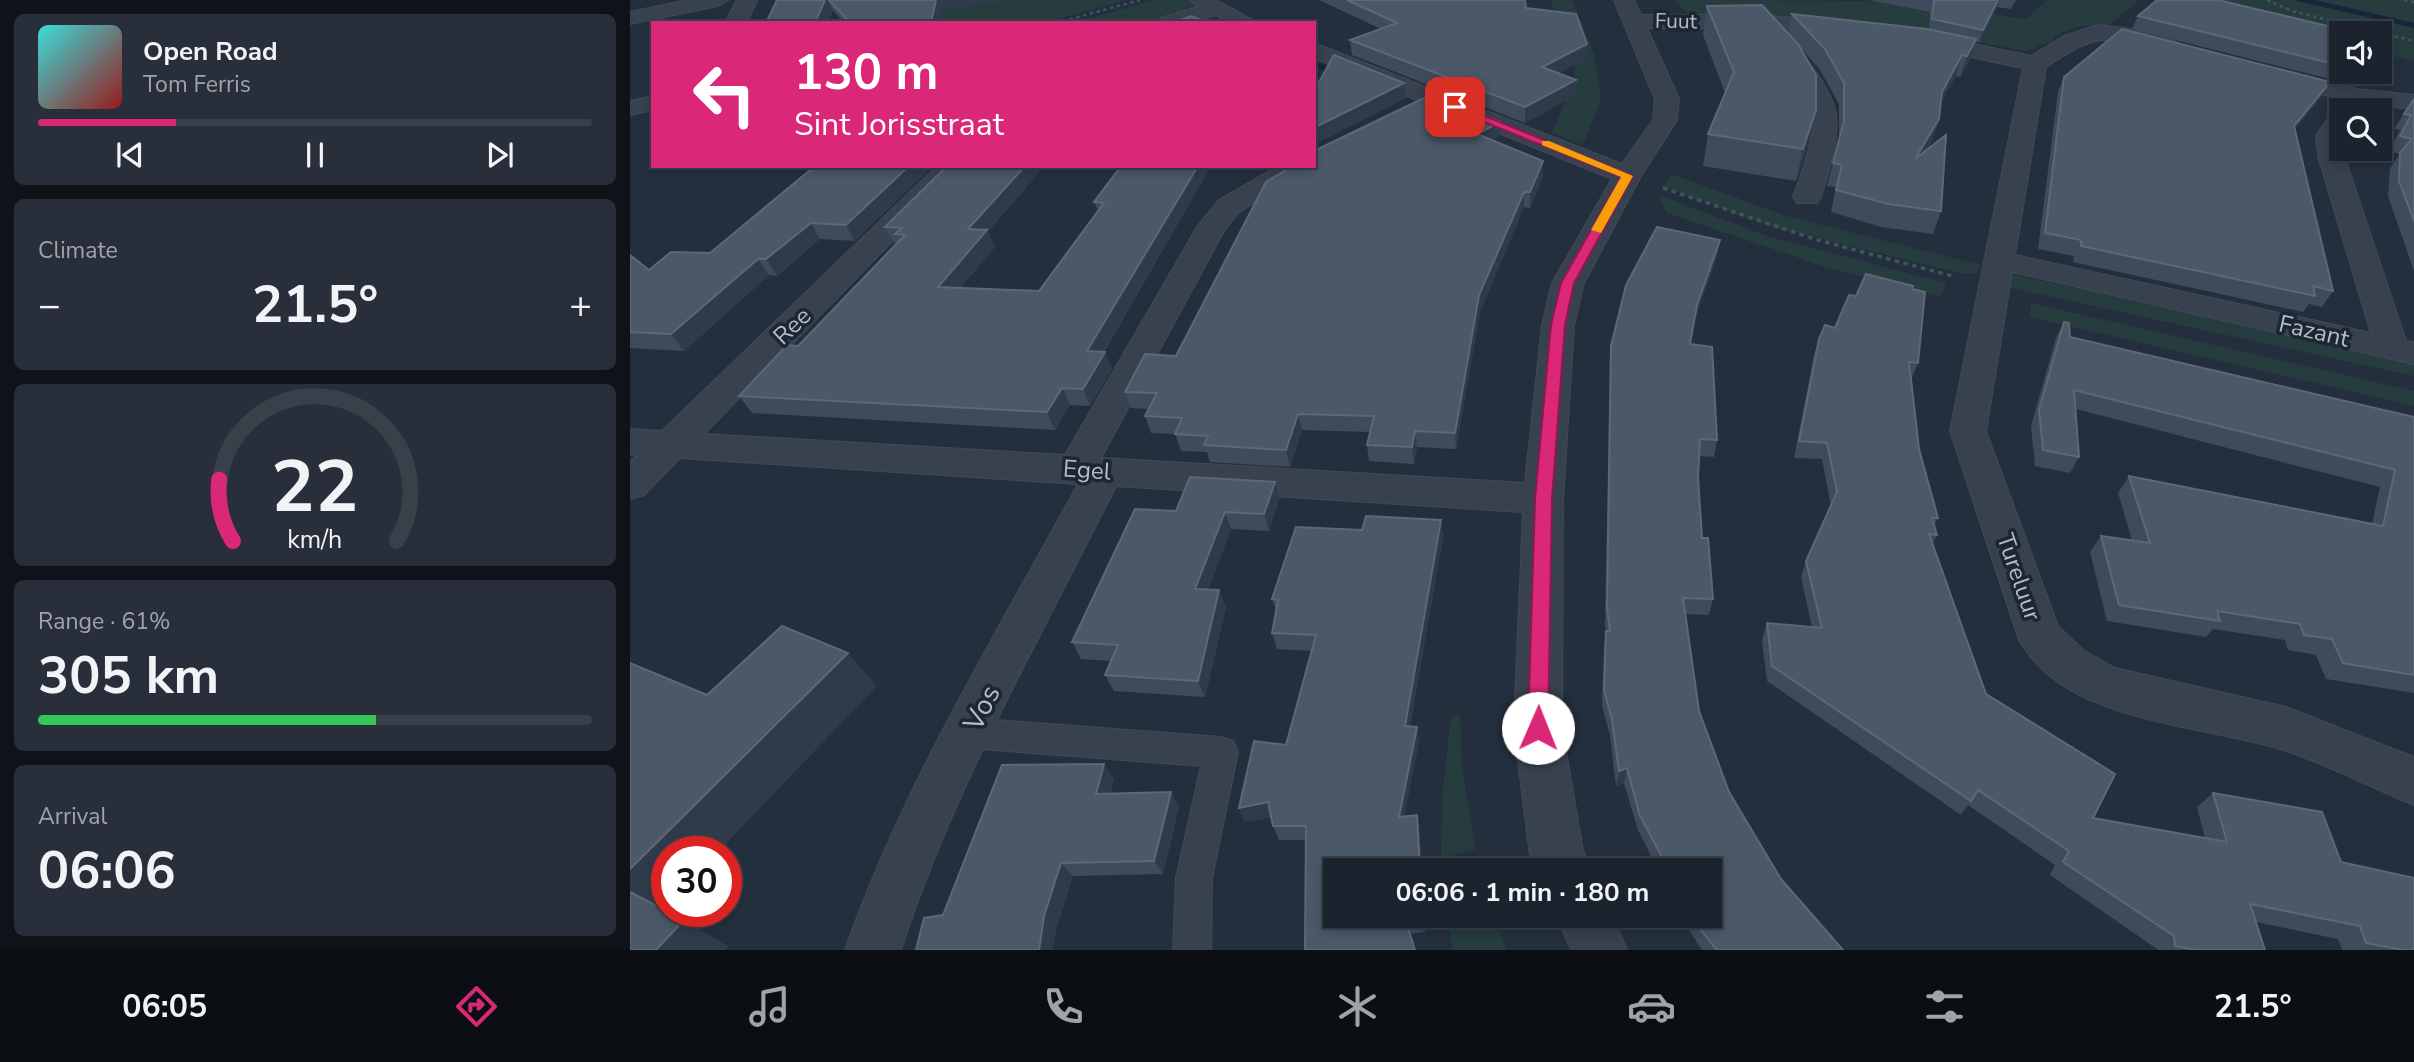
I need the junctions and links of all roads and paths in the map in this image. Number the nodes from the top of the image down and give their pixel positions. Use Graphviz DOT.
graph roads {
  1 [pos="718,0"];
  2 [pos="747,0"];
  3 [pos="1140,0"];
  4 [pos="2267,0"];
  5 [pos="2404,0"];
  6 [pos="2414,2"];
  7 [pos="1207,5"];
  8 [pos="1628,10"];
  9 [pos="630,18"];
  10 [pos="736,21"];
  11 [pos="1063,21"];
  12 [pos="1173,21"];
  13 [pos="1243,21"];
  14 [pos="1762,23"];
  15 [pos="1895,36"];
  16 [pos="2414,41"];
  17 [pos="1316,51"];
  18 [pos="1841,51"];
  19 [pos="2188,51"];
  20 [pos="2035,64"];
  21 [pos="2255,69"];
  22 [pos="1431,98"];
  23 [pos="2329,100"];
  24 [pos="2414,102"];
  25 [pos="651,103"];
  26 [pos="2392,104"];
  27 [pos="630,108"];
  28 [pos="1408,110"];
  29 [pos="2333,161"];
  30 [pos="951,168"];
  31 [pos="1295,168"];
  32 [pos="1628,176"];
  33 [pos="1807,197"];
  34 [pos="1814,239"];
  35 [pos="1995,273"];
  36 [pos="2403,350"];
  37 [pos="630,442"];
  38 [pos="669,445"];
  39 [pos="1090,470"];
  40 [pos="630,485"];
  41 [pos="1544,499"];
  42 [pos="968,733"];
  43 [pos="2414,781"];
  44 [pos="1558,858"];
  45 [pos="1590,928"];
  46 [pos="873,950"];
  47 [pos="1192,950"];
  48 [pos="1599,950"];
  1 -- 9 [label="street"];
  2 -- 10 [label="street"];
  3 -- 11 [label="path"];
  4 -- 16 [label="path"];
  5 -- 6 [label="path"];
  7 -- 12 [label="street"];
  7 -- 13 [label="street"];
  8 -- 14 [label="street, Fuut"];
  8 -- 32 [label="street"];
  14 -- 18 [label="street"];
  14 -- 18 [label="street, Fuut"];
  15 -- 20 [label="street"];
  17 -- 22 [label="street"];
  18 -- 33 [label="street"];
  19 -- 20 [label="street"];
  20 -- 35 [label="street"];
  21 -- 23 [label="street"];
  22 -- 28 [label="street"];
  22 -- 32 [label="street"];
  24 -- 26 [label="street"];
  25 -- 27 [label="street"];
  29 -- 36 [label="street, Fazant"];
  30 -- 38 [label="street, Ree"];
  31 -- 39 [label="street, Vos"];
  32 -- 34 [label="path"];
  32 -- 41 [label="street"];
  35 -- 36 [label="street, Fazant"];
  35 -- 43 [label="street, Tureluur"];
  37 -- 38 [label="street, Egel"];
  38 -- 39 [label="street, Egel"];
  38 -- 40 [label="street, Ree"];
  39 -- 41 [label="street, Egel"];
  39 -- 42 [label="street, Vos"];
  41 -- 44 [label="street"];
  42 -- 46 [label="street, Vos"];
  42 -- 47 [label="lane"];
  45 -- 48 [label="street"];
}
